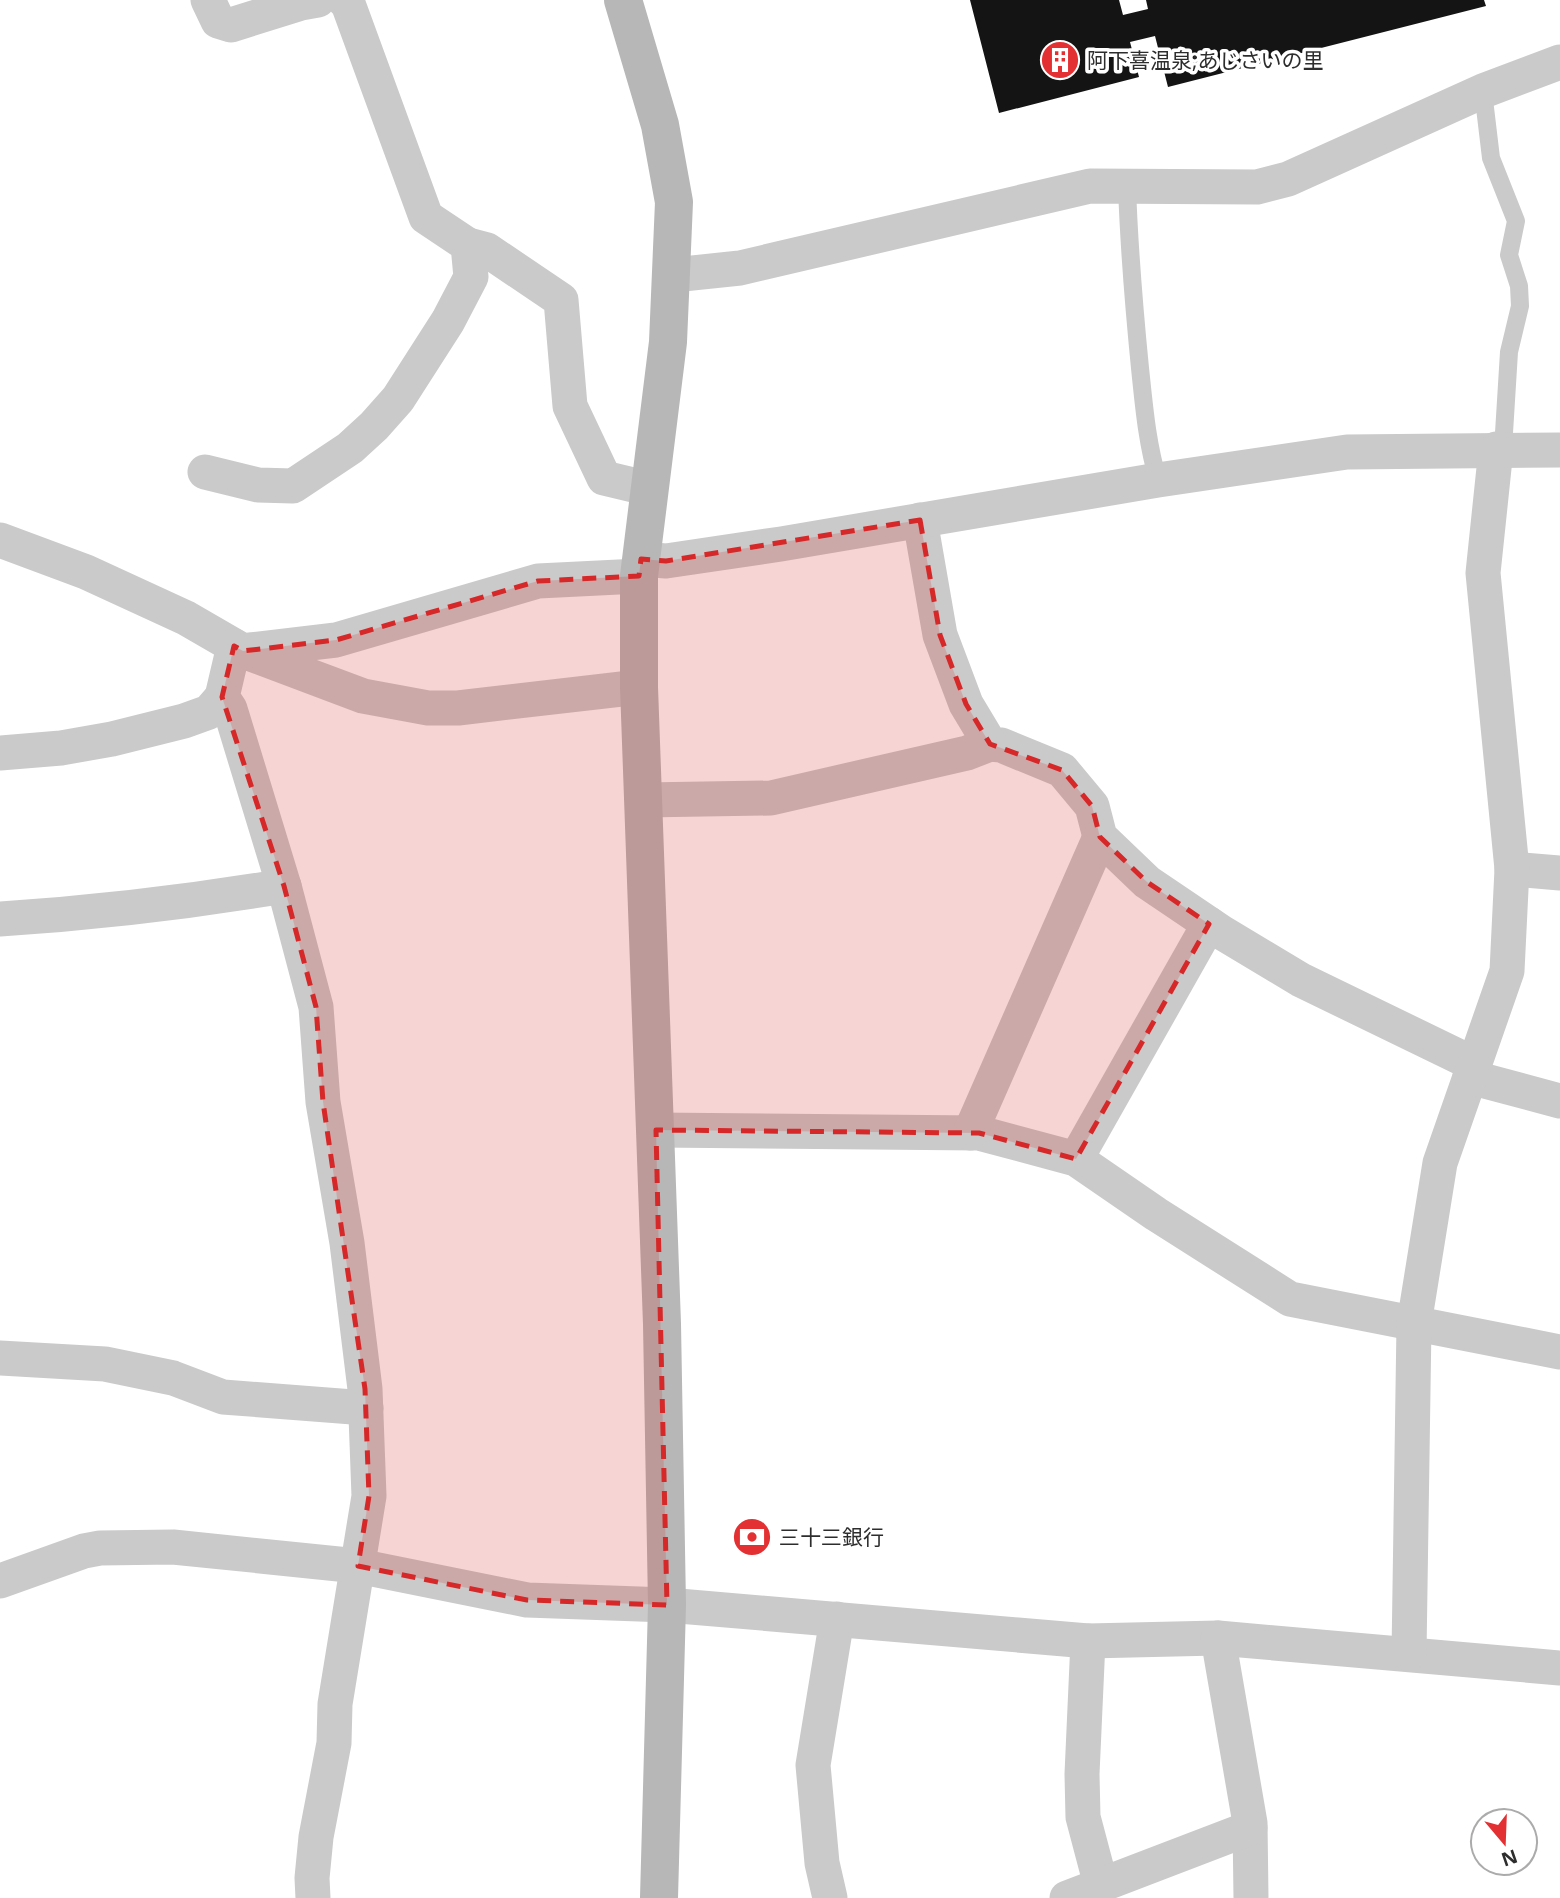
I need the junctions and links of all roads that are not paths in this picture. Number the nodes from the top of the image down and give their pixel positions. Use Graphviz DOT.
graph roads {
  1 [pos="208,0"];
  2 [pos="318,0"];
  3 [pos="344,0"];
  4 [pos="623,0"];
  5 [pos="1560,62"];
  6 [pos="1483,91"];
  7 [pos="1127,186"];
  8 [pos="468,246"];
  9 [pos="673,275"];
  10 [pos="1499,449"];
  11 [pos="1560,450"];
  12 [pos="205,472"];
  13 [pos="1158,480"];
  14 [pos="650,489"];
  15 [pos="920,520"];
  16 [pos="0,540"];
  17 [pos="640,567"];
  18 [pos="238,648"];
  19 [pos="639,687"];
  20 [pos="222,697"];
  21 [pos="990,744"];
  22 [pos="0,753"];
  23 [pos="644,800"];
  24 [pos="1100,837"];
  25 [pos="1512,869"];
  26 [pos="1560,873"];
  27 [pos="284,886"];
  28 [pos="0,919"];
  29 [pos="1209,924"];
  30 [pos="1472,1070"];
  31 [pos="1560,1101"];
  32 [pos="656,1130"];
  33 [pos="970,1133"];
  34 [pos="1076,1159"];
  35 [pos="1414,1324"];
  36 [pos="1560,1352"];
  37 [pos="0,1358"];
  38 [pos="366,1408"];
  39 [pos="358,1566"];
  40 [pos="0,1581"];
  41 [pos="667,1605"];
  42 [pos="836,1619"];
  43 [pos="1218,1638"];
  44 [pos="1088,1641"];
  45 [pos="1409,1654"];
  46 [pos="1560,1668"];
  47 [pos="1250,1828"];
  48 [pos="1101,1885"];
  49 [pos="313,1898"];
  50 [pos="659,1898"];
  51 [pos="830,1898"];
  52 [pos="1067,1898"];
  53 [pos="1251,1898"];
  1 -- 2 [label="street"];
  3 -- 8 [label="street"];
  4 -- 9 [label="street"];
  5 -- 6 [label="street"];
  6 -- 7 [label="street"];
  6 -- 10 [label="lane"];
  7 -- 9 [label="street"];
  7 -- 13 [label="lane"];
  8 -- 12 [label="street"];
  8 -- 14 [label="street"];
  9 -- 14 [label="street"];
  10 -- 11 [label="street"];
  10 -- 13 [label="street"];
  10 -- 25 [label="street"];
  13 -- 15 [label="street"];
  14 -- 17 [label="street"];
  15 -- 17 [label="street"];
  15 -- 21 [label="street"];
  16 -- 18 [label="street"];
  17 -- 18 [label="street"];
  17 -- 19 [label="street"];
  18 -- 19 [label="street"];
  18 -- 20 [label="street"];
  19 -- 23 [label="street"];
  20 -- 22 [label="street"];
  20 -- 27 [label="street"];
  21 -- 23 [label="street"];
  21 -- 24 [label="street"];
  23 -- 32 [label="street"];
  24 -- 29 [label="street"];
  24 -- 33 [label="street"];
  25 -- 26 [label="street"];
  25 -- 30 [label="street"];
  27 -- 28 [label="street"];
  27 -- 38 [label="street"];
  29 -- 30 [label="street"];
  29 -- 34 [label="street"];
  30 -- 31 [label="street"];
  30 -- 35 [label="street"];
  32 -- 33 [label="street"];
  32 -- 41 [label="street"];
  33 -- 34 [label="street"];
  34 -- 35 [label="street"];
  35 -- 36 [label="street"];
  35 -- 45 [label="street"];
  37 -- 38 [label="street"];
  38 -- 39 [label="street"];
  39 -- 40 [label="street"];
  39 -- 41 [label="street"];
  39 -- 49 [label="street"];
  41 -- 42 [label="street"];
  41 -- 50 [label="street"];
  42 -- 44 [label="street"];
  42 -- 51 [label="street"];
  43 -- 44 [label="street"];
  43 -- 45 [label="street"];
  43 -- 47 [label="street"];
  44 -- 48 [label="street"];
  45 -- 46 [label="street"];
  47 -- 48 [label="street"];
  47 -- 53 [label="street"];
  48 -- 52 [label="street"];
}
